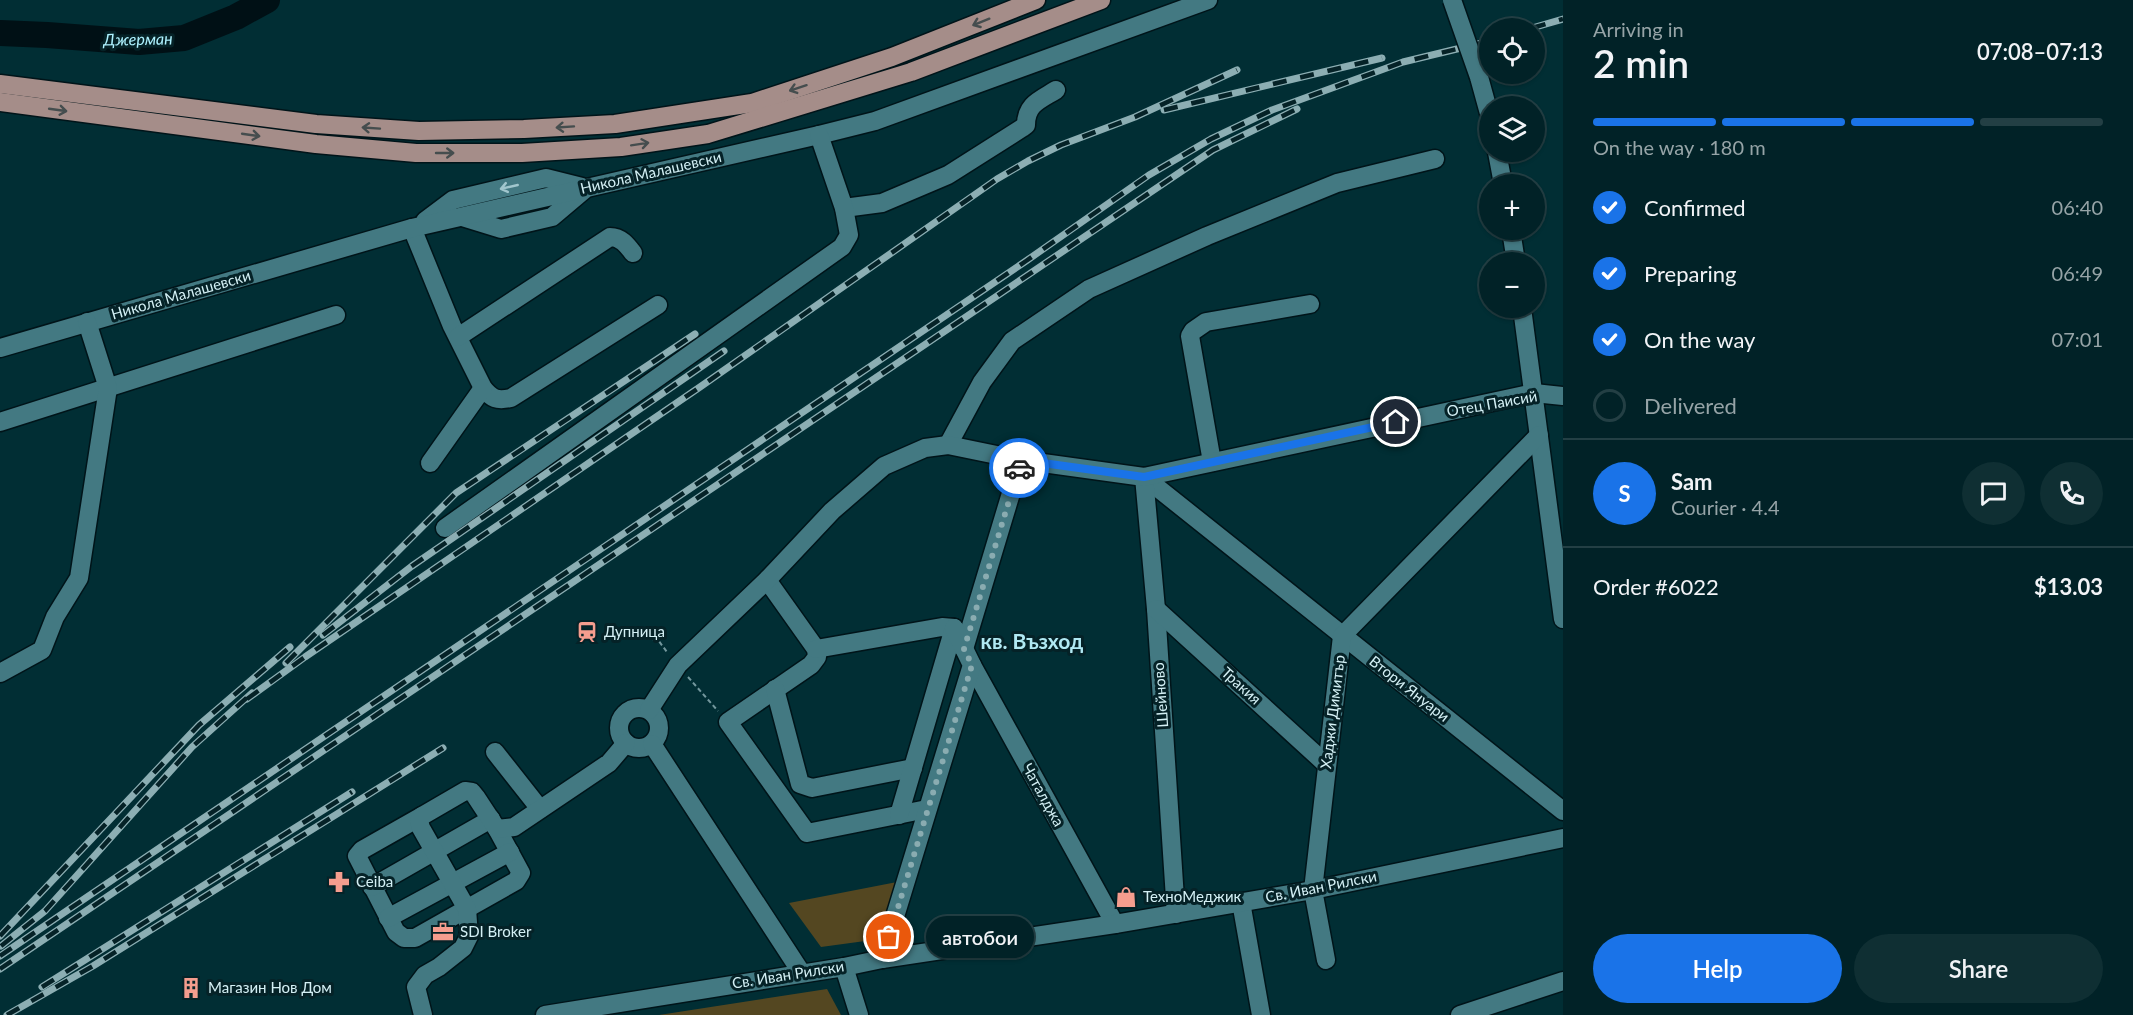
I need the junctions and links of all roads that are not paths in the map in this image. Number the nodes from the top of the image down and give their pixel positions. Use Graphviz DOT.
graph roads {
  1 [pos="1036,0"];
  2 [pos="1101,0"];
  3 [pos="1208,0"];
  4 [pos="1452,0"];
  5 [pos="0,84"];
  6 [pos="1056,90"];
  7 [pos="1484,96"];
  8 [pos="0,102"];
  9 [pos="819,135"];
  10 [pos="1435,159"];
  11 [pos="587,188"];
  12 [pos="844,208"];
  13 [pos="416,227"];
  14 [pos="633,253"];
  15 [pos="1310,304"];
  16 [pos="658,305"];
  17 [pos="336,315"];
  18 [pos="1523,318"];
  19 [pos="87,322"];
  20 [pos="458,337"];
  21 [pos="0,348"];
  22 [pos="108,388"];
  23 [pos="483,388"];
  24 [pos="1534,393"];
  25 [pos="1563,396"];
  26 [pos="0,422"];
  27 [pos="1539,435"];
  28 [pos="948,446"];
  29 [pos="1021,460"];
  30 [pos="1212,462"];
  31 [pos="430,463"];
  32 [pos="1144,477"];
  33 [pos="444,528"];
  34 [pos="767,580"];
  35 [pos="1156,609"];
  36 [pos="1563,619"];
  37 [pos="954,628"];
  38 [pos="1342,636"];
  39 [pos="816,648"];
  40 [pos="968,657"];
  41 [pos="0,673"];
  42 [pos="775,689"];
  43 [pos="650,710"];
  44 [pos="626,743"];
  45 [pos="651,744"];
  46 [pos="495,752"];
  47 [pos="1326,764"];
  48 [pos="913,768"];
  49 [pos="540,809"];
  50 [pos="927,809"];
  51 [pos="1563,811"];
  52 [pos="899,815"];
  53 [pos="422,816"];
  54 [pos="494,824"];
  55 [pos="1563,838"];
  56 [pos="434,851"];
  57 [pos="510,852"];
  58 [pos="453,883"];
  59 [pos="372,887"];
  60 [pos="1313,890"];
  61 [pos="1241,902"];
  62 [pos="467,909"];
  63 [pos="1176,914"];
  64 [pos="388,918"];
  65 [pos="1115,924"];
  66 [pos="882,959"];
  67 [pos="1326,960"];
  68 [pos="844,967"];
  69 [pos="801,972"];
  70 [pos="1563,981"];
  71 [pos="423,1015"];
  72 [pos="545,1015"];
  73 [pos="859,1015"];
  74 [pos="1261,1015"];
  75 [pos="1460,1015"];
  1 -- 5 [label="main road, one-way"];
  8 -- 2 [label="main road, one-way"];
  3 -- 9 [label="street, Никола Малашевски"];
  4 -- 7 [label="street, bridge"];
  6 -- 12 [label="street"];
  9 -- 11 [label="street, Никола Малашевски"];
  9 -- 12 [label="street"];
  10 -- 28 [label="street"];
  11 -- 13 [label="street, Никола Малашевски"];
  11 -- 13 [label="street, one-way"];
  12 -- 33 [label="street"];
  13 -- 19 [label="street, Никола Малашевски"];
  13 -- 20 [label="street"];
  14 -- 20 [label="street"];
  15 -- 30 [label="street"];
  16 -- 23 [label="street"];
  17 -- 22 [label="street"];
  18 -- 24 [label="street"];
  19 -- 21 [label="street, Никола Малашевски"];
  19 -- 22 [label="street"];
  20 -- 23 [label="street"];
  22 -- 26 [label="street"];
  22 -- 41 [label="street"];
  23 -- 31 [label="street"];
  24 -- 25 [label="street, Отец Паисий"];
  24 -- 27 [label="street"];
  24 -- 30 [label="street, Отец Паисий"];
  27 -- 36 [label="street"];
  27 -- 38 [label="street, Хаджи Димитър"];
  28 -- 29 [label="street, Отец Паисий"];
  28 -- 34 [label="street, Отец Паисий"];
  29 -- 32 [label="street, Отец Паисий"];
  29 -- 40 [label="street"];
  30 -- 32 [label="street, Отец Паисий"];
  32 -- 35 [label="street, Шейново"];
  32 -- 38 [label="street, Втори Януари"];
  34 -- 39 [label="street"];
  34 -- 43 [label="street, Отец Паисий"];
  35 -- 47 [label="street, Тракия"];
  35 -- 63 [label="street, Шейново"];
  37 -- 39 [label="street"];
  37 -- 40 [label="street, Чаталджа"];
  37 -- 48 [label="street"];
  38 -- 47 [label="street, Хаджи Димитър"];
  38 -- 51 [label="street, Втори Януари"];
  39 -- 42 [label="street"];
  40 -- 50 [label="street"];
  40 -- 65 [label="street, Чаталджа"];
  42 -- 48 [label="street"];
  42 -- 52 [label="street"];
  43 -- 44 [label="street"];
  43 -- 45 [label="street"];
  44 -- 45 [label="street"];
  44 -- 49 [label="street"];
  45 -- 69 [label="street"];
  46 -- 49 [label="street"];
  47 -- 60 [label="street, Хаджи Димитър"];
  48 -- 52 [label="street"];
  49 -- 54 [label="street"];
  50 -- 52 [label="street"];
  50 -- 66 [label="street"];
  53 -- 54 [label="street"];
  53 -- 56 [label="street"];
  53 -- 59 [label="street"];
  54 -- 56 [label="street"];
  54 -- 57 [label="street"];
  55 -- 60 [label="street, Св. Иван Рилски"];
  56 -- 58 [label="street"];
  56 -- 59 [label="street"];
  57 -- 58 [label="street"];
  57 -- 62 [label="street"];
  58 -- 62 [label="street"];
  58 -- 64 [label="street"];
  59 -- 64 [label="street"];
  60 -- 61 [label="street, Св. Иван Рилски"];
  60 -- 67 [label="street, Хаджи Димитър"];
  61 -- 63 [label="street, Св. Иван Рилски"];
  61 -- 74 [label="street"];
  62 -- 64 [label="street"];
  62 -- 71 [label="street"];
  63 -- 65 [label="street, Св. Иван Рилски"];
  65 -- 66 [label="street, Св. Иван Рилски"];
  66 -- 68 [label="street, Св. Иван Рилски"];
  68 -- 69 [label="street, Св. Иван Рилски"];
  68 -- 73 [label="street"];
  69 -- 72 [label="street, Св. Иван Рилски"];
  70 -- 75 [label="street"];
}
